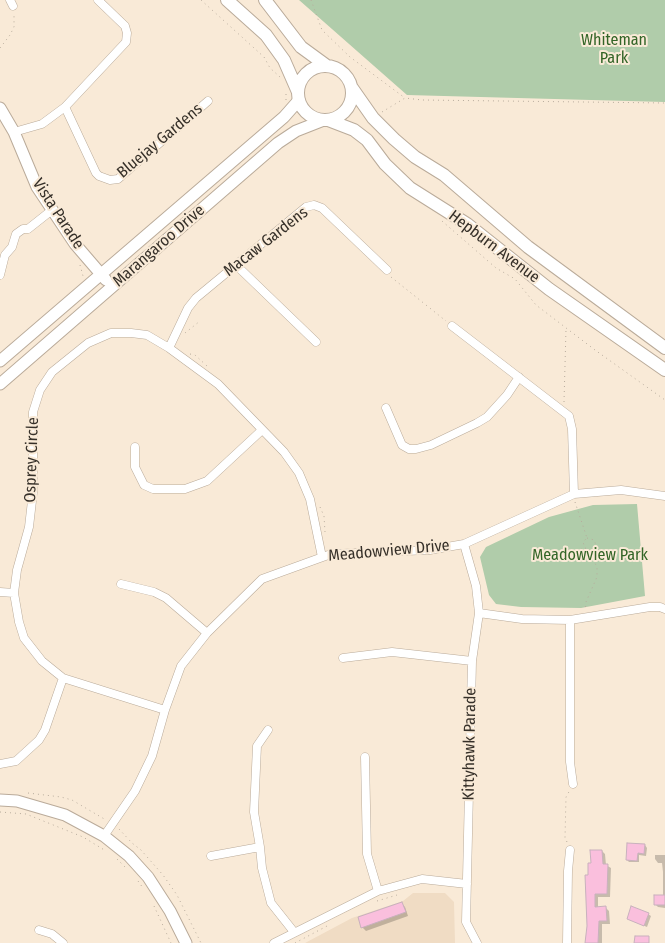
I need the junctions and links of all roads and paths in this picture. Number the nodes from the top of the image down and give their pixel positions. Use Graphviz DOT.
graph roads {
  1 [pos="98,0"];
  2 [pos="201,0"];
  3 [pos="227,0"];
  4 [pos="265,0"];
  5 [pos="311,0"];
  6 [pos="11,3"];
  7 [pos="0,48"];
  8 [pos="328,66"];
  9 [pos="280,78"];
  10 [pos="352,88"];
  11 [pos="298,96"];
  12 [pos="405,98"];
  13 [pos="208,101"];
  14 [pos="665,103"];
  15 [pos="64,107"];
  16 [pos="0,108"];
  17 [pos="373,118"];
  18 [pos="327,120"];
  19 [pos="14,132"];
  20 [pos="52,210"];
  21 [pos="437,217"];
  22 [pos="0,248"];
  23 [pos="9,251"];
  24 [pos="236,265"];
  25 [pos="387,270"];
  26 [pos="101,274"];
  27 [pos="0,275"];
  28 [pos="112,287"];
  29 [pos="200,321"];
  30 [pos="452,326"];
  31 [pos="566,328"];
  32 [pos="182,335"];
  33 [pos="316,342"];
  34 [pos="169,348"];
  35 [pos="665,348"];
  36 [pos="188,353"];
  37 [pos="0,361"];
  38 [pos="208,366"];
  39 [pos="665,370"];
  40 [pos="519,377"];
  41 [pos="0,384"];
  42 [pos="665,400"];
  43 [pos="386,408"];
  44 [pos="564,412"];
  45 [pos="262,430"];
  46 [pos="135,447"];
  47 [pos="665,496"];
  48 [pos="574,498"];
  49 [pos="581,500"];
  50 [pos="320,507"];
  51 [pos="325,534"];
  52 [pos="587,538"];
  53 [pos="464,544"];
  54 [pos="585,548"];
  55 [pos="590,550"];
  56 [pos="322,557"];
  57 [pos="572,561"];
  58 [pos="121,584"];
  59 [pos="0,592"];
  60 [pos="14,593"];
  61 [pos="665,609"];
  62 [pos="479,613"];
  63 [pos="585,618"];
  64 [pos="570,620"];
  65 [pos="207,633"];
  66 [pos="343,658"];
  67 [pos="472,661"];
  68 [pos="63,678"];
  69 [pos="165,710"];
  70 [pos="268,730"];
  71 [pos="365,757"];
  72 [pos="0,764"];
  73 [pos="573,784"];
  74 [pos="0,800"];
  75 [pos="0,812"];
  76 [pos="104,836"];
  77 [pos="260,847"];
  78 [pos="570,850"];
  79 [pos="109,852"];
  80 [pos="211,856"];
  81 [pos="116,859"];
  82 [pos="131,872"];
  83 [pos="136,879"];
  84 [pos="466,884"];
  85 [pos="378,890"];
  86 [pos="146,892"];
  87 [pos="403,892"];
  88 [pos="151,899"];
  89 [pos="372,903"];
  90 [pos="330,924"];
  91 [pos="39,930"];
  92 [pos="294,932"];
  93 [pos="63,943"];
  94 [pos="171,943"];
  95 [pos="186,943"];
  96 [pos="274,943"];
  97 [pos="296,943"];
  98 [pos="477,943"];
  99 [pos="568,943"];
  1 -- 15 [label="street"];
  2 -- 9 [label="path"];
  3 -- 11 [label="main road"];
  4 -- 8 [label="main road"];
  5 -- 12 [label="path"];
  6 -- 7 [label="path"];
  8 -- 10 [label="main road"];
  8 -- 11 [label="main road"];
  10 -- 17 [label="main road, Hepburn Avenue"];
  10 -- 18 [label="main road"];
  11 -- 18 [label="main road"];
  11 -- 26 [label="main road, Marangaroo Drive"];
  12 -- 14 [label="path"];
  12 -- 17 [label="path"];
  13 -- 15 [label="street, Bluejay Gardens"];
  15 -- 19 [label="street"];
  16 -- 19 [label="main road, Vista Parade"];
  17 -- 35 [label="main road, Hepburn Avenue"];
  18 -- 28 [label="main road, Marangaroo Drive"];
  18 -- 39 [label="main road, Hepburn Avenue"];
  19 -- 20 [label="main road, Vista Parade"];
  20 -- 23 [label="street"];
  20 -- 26 [label="main road, Vista Parade"];
  21 -- 31 [label="path"];
  22 -- 23 [label="street"];
  23 -- 27 [label="street"];
  24 -- 25 [label="street, Macaw Gardens"];
  24 -- 33 [label="street"];
  24 -- 34 [label="street, Macaw Gardens"];
  25 -- 30 [label="path"];
  26 -- 28 [label="main road, Vista Parade"];
  26 -- 37 [label="main road, Marangaroo Drive"];
  28 -- 41 [label="main road, Marangaroo Drive"];
  29 -- 32 [label="path"];
  30 -- 40 [label="street"];
  31 -- 42 [label="path"];
  31 -- 44 [label="path"];
  34 -- 45 [label="street, Osprey Circle"];
  34 -- 60 [label="street, Osprey Circle"];
  36 -- 38 [label="path"];
  40 -- 43 [label="street"];
  40 -- 44 [label="street"];
  44 -- 48 [label="street"];
  45 -- 46 [label="street"];
  45 -- 56 [label="street, Osprey Circle"];
  47 -- 48 [label="street, Meadowview Drive"];
  48 -- 49 [label="path"];
  48 -- 52 [label="path"];
  48 -- 53 [label="street, Meadowview Drive"];
  50 -- 51 [label="path"];
  52 -- 54 [label="path"];
  52 -- 55 [label="path"];
  53 -- 56 [label="street, Meadowview Drive"];
  53 -- 62 [label="street, Kittyhawk Parade"];
  54 -- 55 [label="path"];
  54 -- 57 [label="path"];
  55 -- 63 [label="path"];
  56 -- 65 [label="street, Meadowview Drive"];
  58 -- 65 [label="street"];
  59 -- 60 [label="street"];
  60 -- 68 [label="street, Osprey Circle"];
  61 -- 63 [label="street"];
  62 -- 64 [label="street"];
  62 -- 67 [label="street, Kittyhawk Parade"];
  63 -- 64 [label="street"];
  64 -- 73 [label="street"];
  65 -- 69 [label="street, Meadowview Drive"];
  66 -- 67 [label="street"];
  67 -- 84 [label="street, Kittyhawk Parade"];
  68 -- 69 [label="street, Osprey Circle"];
  68 -- 72 [label="street"];
  69 -- 76 [label="street, Meadowview Drive"];
  70 -- 77 [label="street"];
  71 -- 85 [label="street"];
  73 -- 78 [label="path"];
  74 -- 76 [label="main road"];
  75 -- 79 [label="path"];
  76 -- 95 [label="main road"];
  77 -- 80 [label="street"];
  77 -- 92 [label="street"];
  78 -- 99 [label="street"];
  81 -- 82 [label="path"];
  83 -- 86 [label="path"];
  84 -- 85 [label="street"];
  84 -- 98 [label="street, Kittyhawk Parade"];
  85 -- 92 [label="street"];
  87 -- 89 [label="path"];
  88 -- 94 [label="path"];
  90 -- 97 [label="path"];
  91 -- 93 [label="street"];
  92 -- 96 [label="street"];
}
